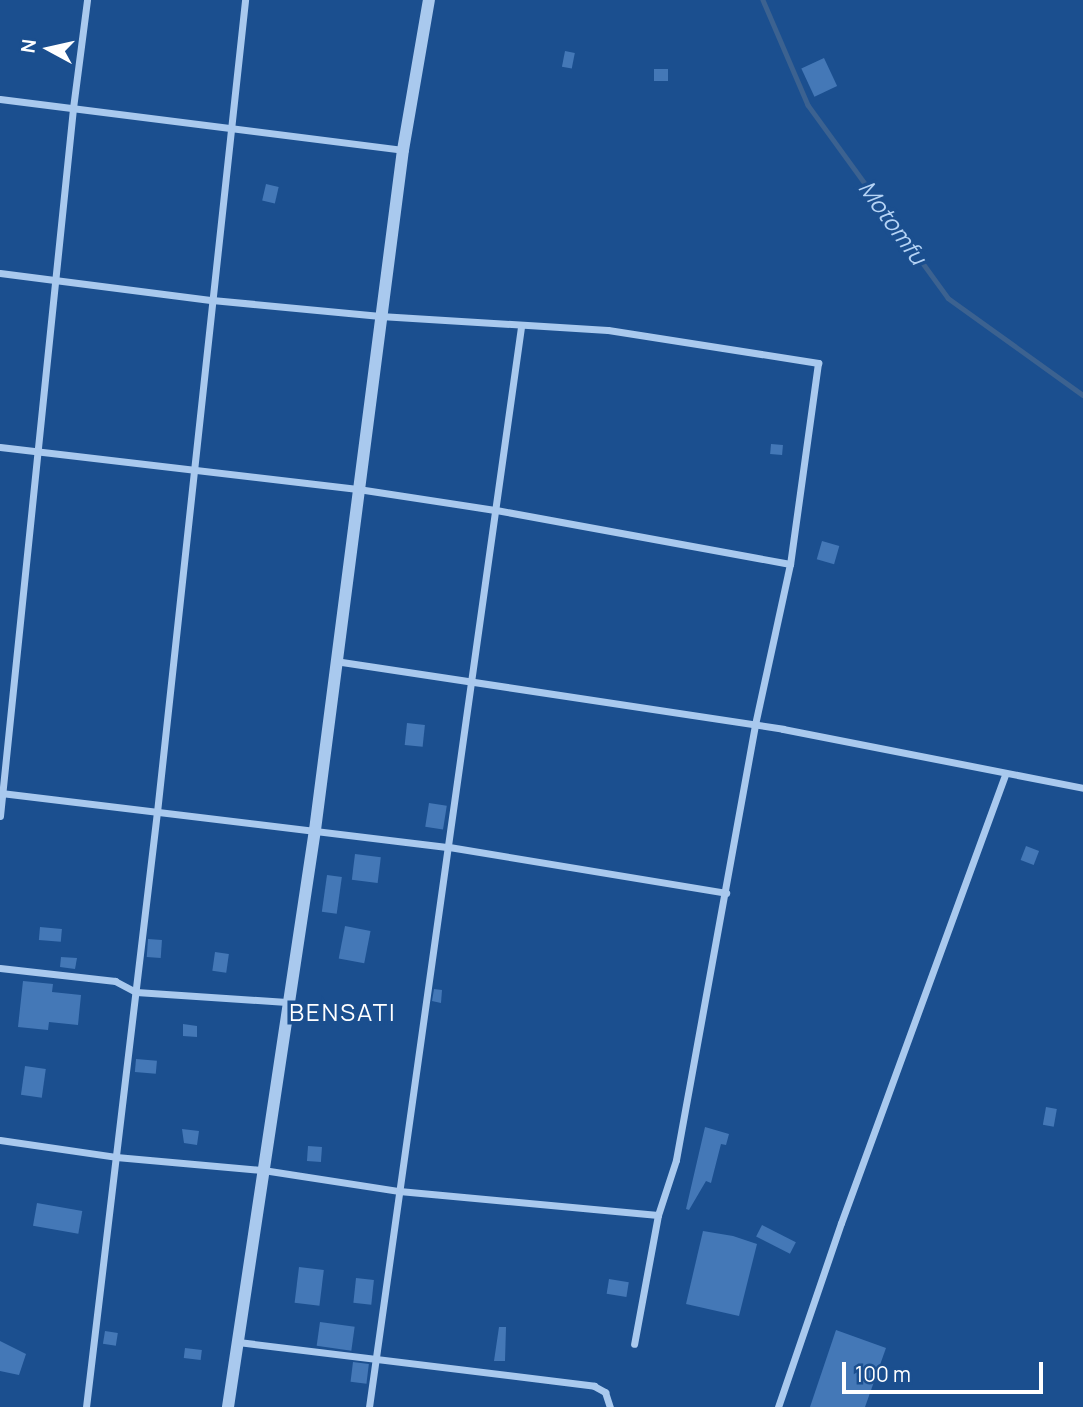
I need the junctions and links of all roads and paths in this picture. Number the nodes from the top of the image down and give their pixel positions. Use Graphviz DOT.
graph roads {
  1 [pos="87,0"];
  2 [pos="245,0"];
  3 [pos="429,0"];
  4 [pos="0,99"];
  5 [pos="73,107"];
  6 [pos="230,128"];
  7 [pos="403,150"];
  8 [pos="0,273"];
  9 [pos="56,279"];
  10 [pos="212,300"];
  11 [pos="380,316"];
  12 [pos="521,327"];
  13 [pos="0,447"];
  14 [pos="38,452"];
  15 [pos="193,471"];
  16 [pos="358,489"];
  17 [pos="496,510"];
  18 [pos="790,564"];
  19 [pos="335,661"];
  20 [pos="472,682"];
  21 [pos="755,725"];
  22 [pos="1006,773"];
  23 [pos="1083,788"];
  24 [pos="2,793"];
  25 [pos="157,812"];
  26 [pos="0,816"];
  27 [pos="314,830"];
  28 [pos="449,847"];
  29 [pos="726,893"];
  30 [pos="0,968"];
  31 [pos="136,992"];
  32 [pos="287,1002"];
  33 [pos="0,1140"];
  34 [pos="116,1157"];
  35 [pos="263,1170"];
  36 [pos="400,1191"];
  37 [pos="658,1215"];
  38 [pos="238,1342"];
  39 [pos="634,1344"];
  40 [pos="376,1358"];
  41 [pos="86,1407"];
  42 [pos="228,1407"];
  43 [pos="369,1407"];
  44 [pos="610,1407"];
  45 [pos="778,1407"];
  1 -- 5 [label="street"];
  2 -- 6 [label="street"];
  3 -- 7 [label="street"];
  4 -- 5 [label="street"];
  5 -- 6 [label="street"];
  5 -- 9 [label="street"];
  6 -- 7 [label="street"];
  6 -- 10 [label="street"];
  7 -- 11 [label="street"];
  8 -- 9 [label="street"];
  9 -- 10 [label="street"];
  9 -- 14 [label="street"];
  10 -- 11 [label="street"];
  10 -- 15 [label="street"];
  11 -- 12 [label="street"];
  11 -- 16 [label="street"];
  12 -- 17 [label="street"];
  12 -- 18 [label="street"];
  13 -- 14 [label="street"];
  14 -- 15 [label="street"];
  14 -- 24 [label="street"];
  15 -- 16 [label="street"];
  15 -- 25 [label="street"];
  16 -- 17 [label="street"];
  16 -- 19 [label="street"];
  17 -- 18 [label="street"];
  17 -- 20 [label="street"];
  18 -- 21 [label="street"];
  19 -- 20 [label="street"];
  19 -- 27 [label="street"];
  20 -- 21 [label="street"];
  20 -- 28 [label="street"];
  21 -- 22 [label="street"];
  21 -- 29 [label="street"];
  22 -- 23 [label="street"];
  22 -- 45 [label="street"];
  24 -- 25 [label="street"];
  24 -- 26 [label="street"];
  25 -- 27 [label="street"];
  25 -- 31 [label="street"];
  27 -- 28 [label="street"];
  27 -- 32 [label="street"];
  28 -- 29 [label="street"];
  28 -- 36 [label="street"];
  29 -- 37 [label="street"];
  30 -- 31 [label="street"];
  31 -- 32 [label="street"];
  31 -- 34 [label="street"];
  32 -- 35 [label="street"];
  33 -- 34 [label="street"];
  34 -- 35 [label="street"];
  34 -- 41 [label="street"];
  35 -- 36 [label="street"];
  35 -- 38 [label="street"];
  36 -- 37 [label="street"];
  36 -- 40 [label="street"];
  37 -- 39 [label="street"];
  38 -- 40 [label="street"];
  38 -- 42 [label="street"];
  40 -- 43 [label="street"];
  40 -- 44 [label="street"];
}
